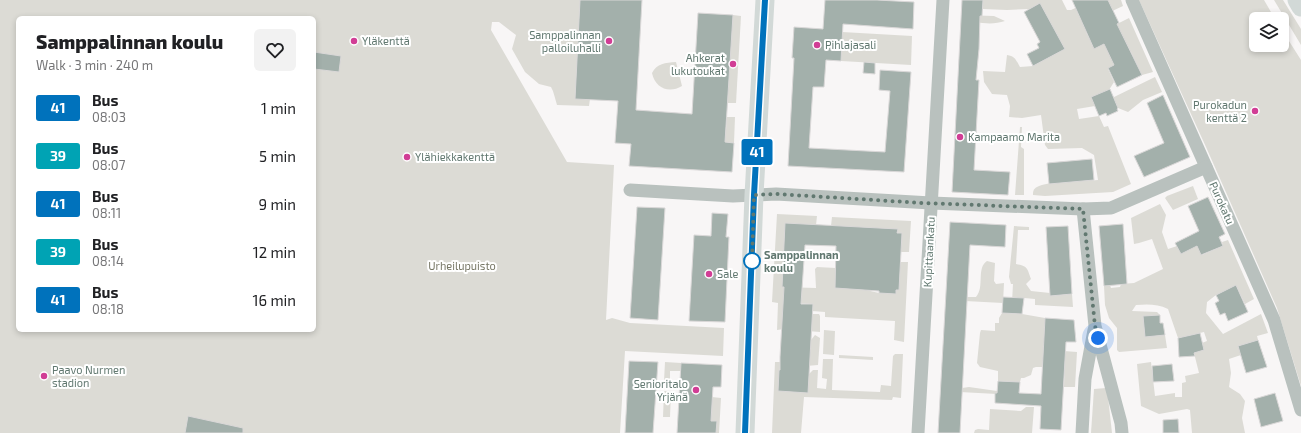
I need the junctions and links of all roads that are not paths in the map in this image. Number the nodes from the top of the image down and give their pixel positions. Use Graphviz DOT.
graph roads {
  1 [pos="765,0"];
  2 [pos="943,0"];
  3 [pos="1132,0"];
  4 [pos="1297,0"];
  5 [pos="1301,7"];
  6 [pos="1206,167"];
  7 [pos="630,190"];
  8 [pos="754,195"];
  9 [pos="932,203"];
  10 [pos="1083,209"];
  11 [pos="1095,326"];
  12 [pos="1301,410"];
  13 [pos="745,433"];
  14 [pos="918,433"];
  15 [pos="1082,433"];
  16 [pos="1122,433"];
  1 -- 8 [label="main road"];
  2 -- 9 [label="street, Kupittaankatu"];
  3 -- 6 [label="street, Purokatu"];
  4 -- 5 [label="main road"];
  6 -- 10 [label="street"];
  6 -- 12 [label="street, Purokatu"];
  7 -- 8 [label="street"];
  8 -- 9 [label="street"];
  8 -- 13 [label="main road"];
  9 -- 10 [label="street"];
  9 -- 14 [label="street, Kupittaankatu"];
  10 -- 11 [label="street"];
  11 -- 15 [label="street"];
  11 -- 16 [label="street"];
}
